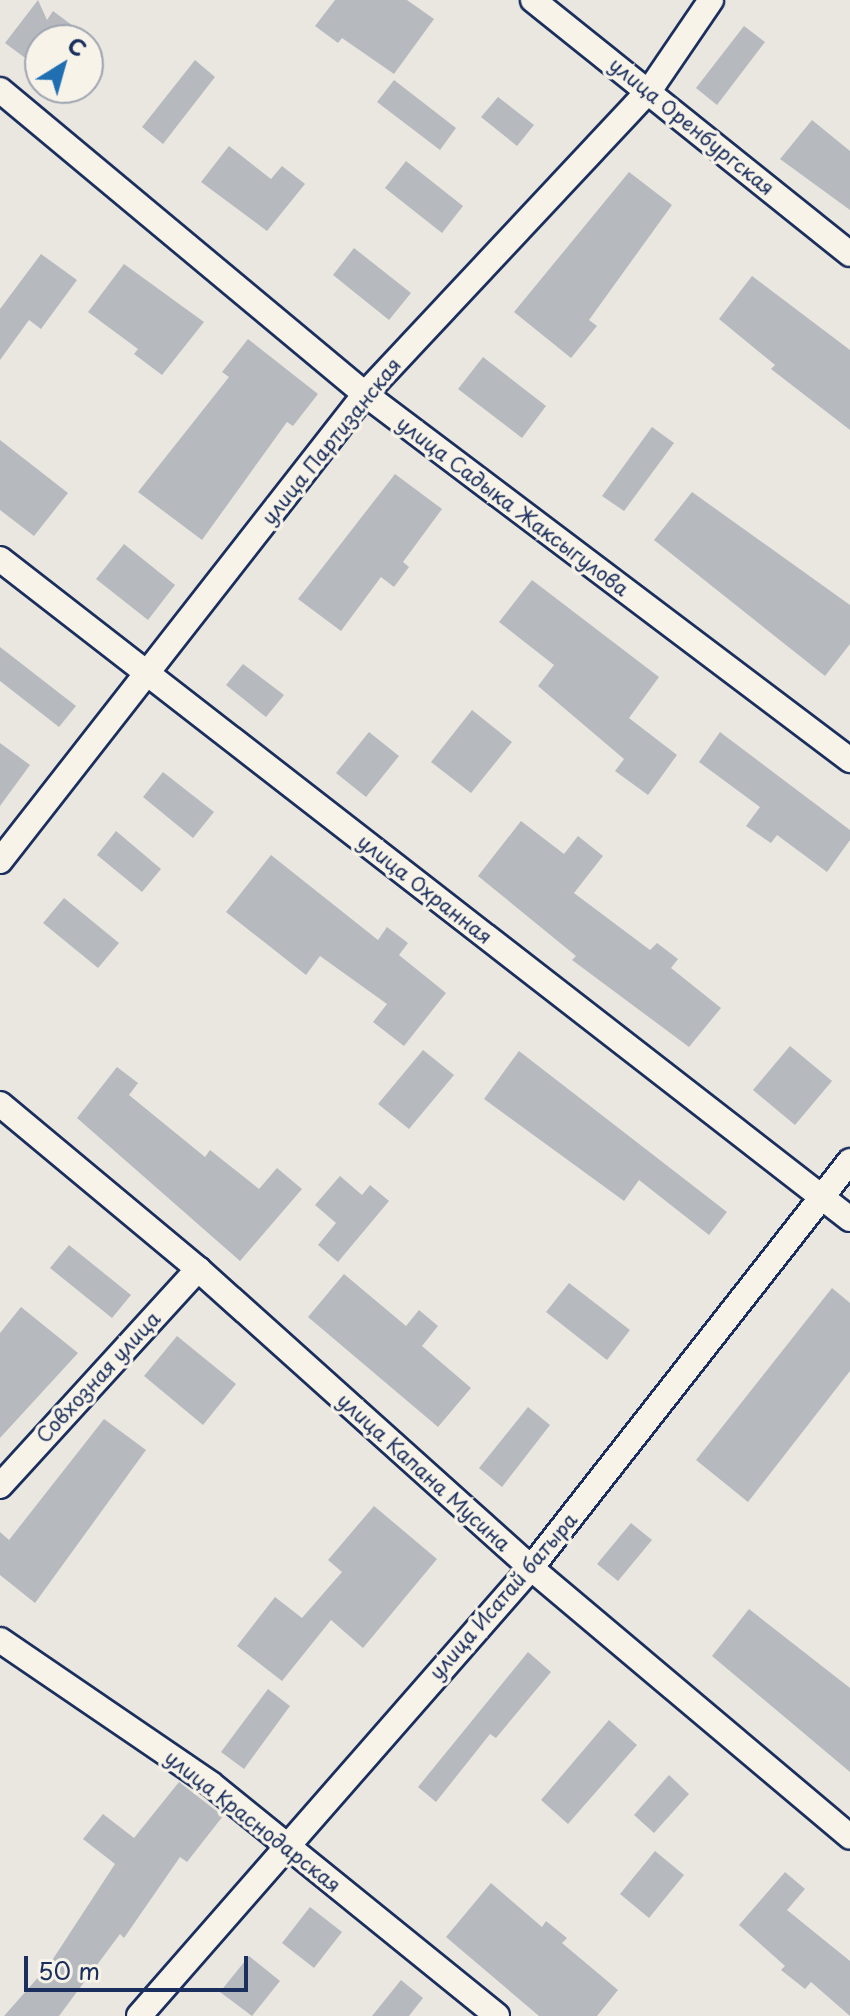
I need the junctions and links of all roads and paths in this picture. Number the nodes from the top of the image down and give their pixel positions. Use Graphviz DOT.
graph roads {
  1 [pos="533,0"];
  2 [pos="711,0"];
  3 [pos="0,90"];
  4 [pos="649,91"];
  5 [pos="850,254"];
  6 [pos="365,394"];
  7 [pos="0,559"];
  8 [pos="145,674"];
  9 [pos="850,760"];
  10 [pos="0,861"];
  11 [pos="0,1104"];
  12 [pos="850,1161"];
  13 [pos="822,1197"];
  14 [pos="850,1219"];
  15 [pos="198,1269"];
  16 [pos="0,1486"];
  17 [pos="531,1568"];
  18 [pos="0,1640"];
  19 [pos="850,1837"];
  20 [pos="285,1844"];
  21 [pos="139,2016"];
  22 [pos="497,2016"];
  1 -- 4 [label="street, улица Оренбургская"];
  2 -- 4 [label="street, улица Партизанская"];
  3 -- 6 [label="street, улица Садыка Жаксыгулова"];
  4 -- 5 [label="street, улица Оренбургская"];
  4 -- 6 [label="street, улица Партизанская"];
  6 -- 8 [label="street, улица Партизанская"];
  6 -- 9 [label="street, улица Садыка Жаксыгулова"];
  7 -- 8 [label="street, улица Охранная"];
  8 -- 10 [label="street, улица Партизанская"];
  8 -- 13 [label="street, улица Охранная"];
  11 -- 15 [label="street, улица Капана Мусина"];
  12 -- 13 [label="street, улица Исатай батыра"];
  13 -- 14 [label="street, улица Охранная"];
  13 -- 17 [label="street, улица Исатай батыра"];
  15 -- 16 [label="street, Совхозная улица"];
  15 -- 17 [label="street, улица Капана Мусина"];
  17 -- 19 [label="street, улица Капана Мусина"];
  17 -- 20 [label="street, улица Исатай батыра"];
  18 -- 20 [label="street, улица Краснодарская"];
  20 -- 21 [label="street, улица Исатай батыра"];
  20 -- 22 [label="street, улица Краснодарская"];
}
